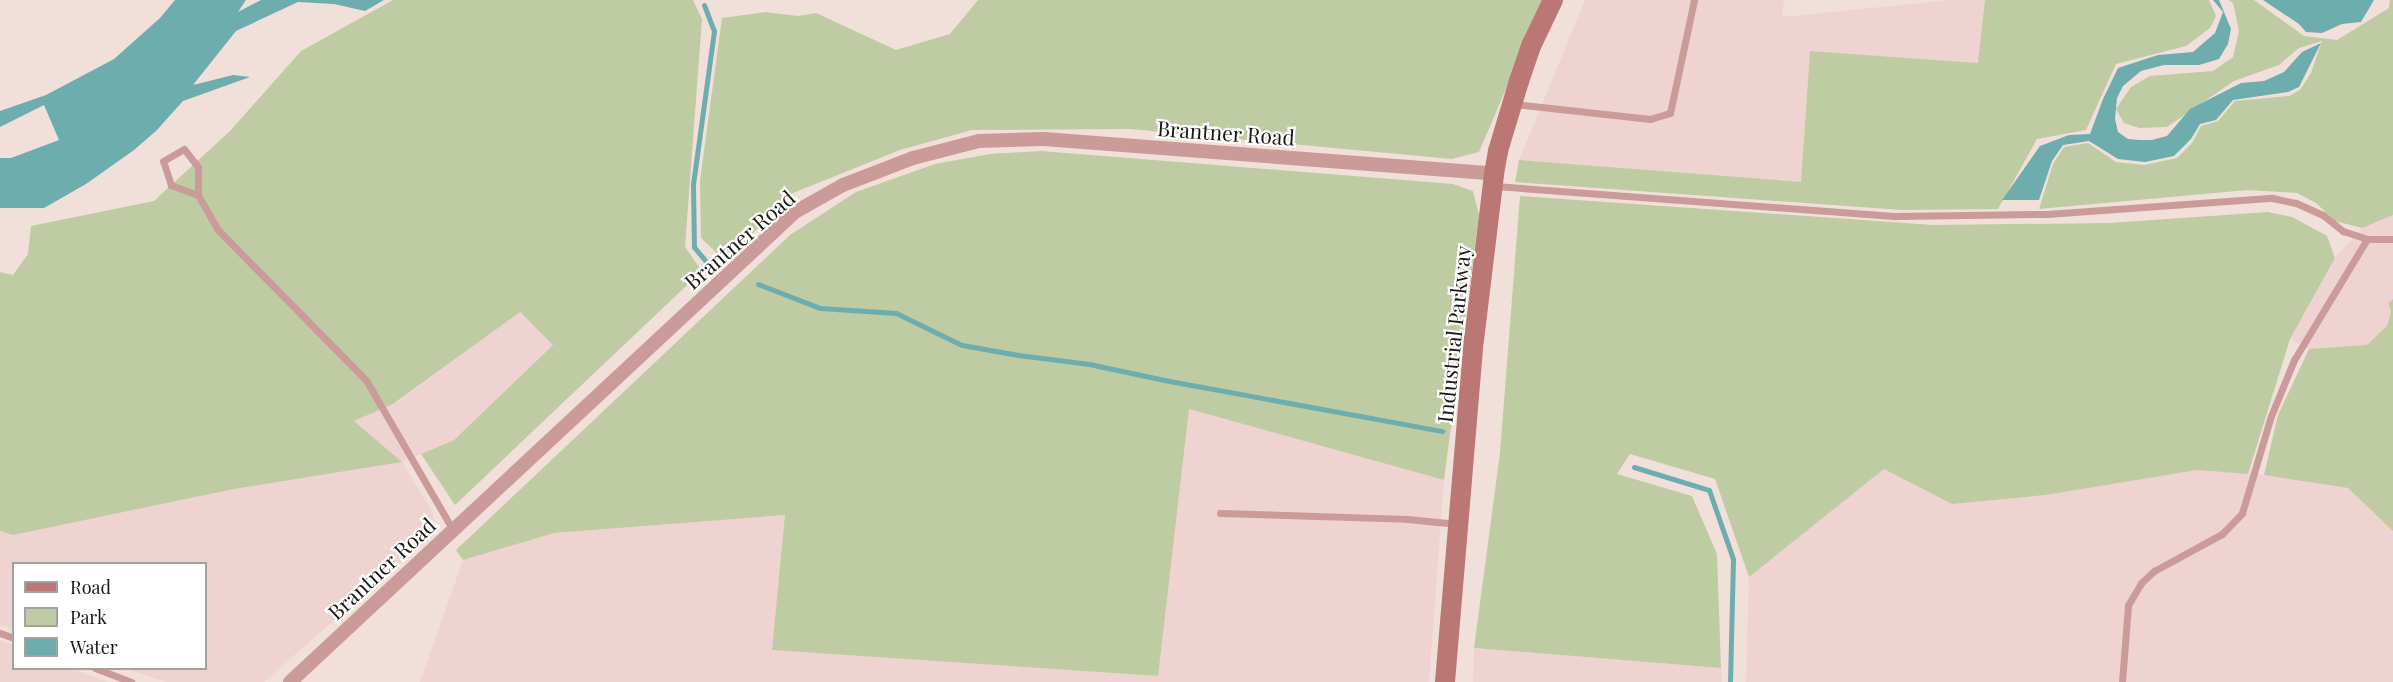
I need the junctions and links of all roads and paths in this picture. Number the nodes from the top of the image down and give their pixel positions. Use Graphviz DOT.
graph roads {
  1 [pos="1553,0"];
  2 [pos="1694,0"];
  3 [pos="1512,104"];
  4 [pos="1493,180"];
  5 [pos="198,195"];
  6 [pos="2367,239"];
  7 [pos="2393,239"];
  8 [pos="1220,513"];
  9 [pos="1460,524"];
  10 [pos="453,530"];
  11 [pos="98,670"];
  12 [pos="131,682"];
  13 [pos="290,682"];
  14 [pos="1446,682"];
  15 [pos="2122,682"];
  1 -- 3 [label="street, Industrial Parkway"];
  2 -- 3 [label="lane"];
  3 -- 4 [label="street, Industrial Parkway"];
  4 -- 6 [label="lane"];
  4 -- 9 [label="street, Industrial Parkway"];
  4 -- 10 [label="street, Brantner Road"];
  5 -- 5 [label="lane"];
  5 -- 10 [label="lane"];
  6 -- 7 [label="lane"];
  6 -- 15 [label="lane"];
  8 -- 9 [label="lane"];
  9 -- 14 [label="street, Industrial Parkway"];
  10 -- 13 [label="street, Brantner Road"];
  11 -- 12 [label="lane"];
}
